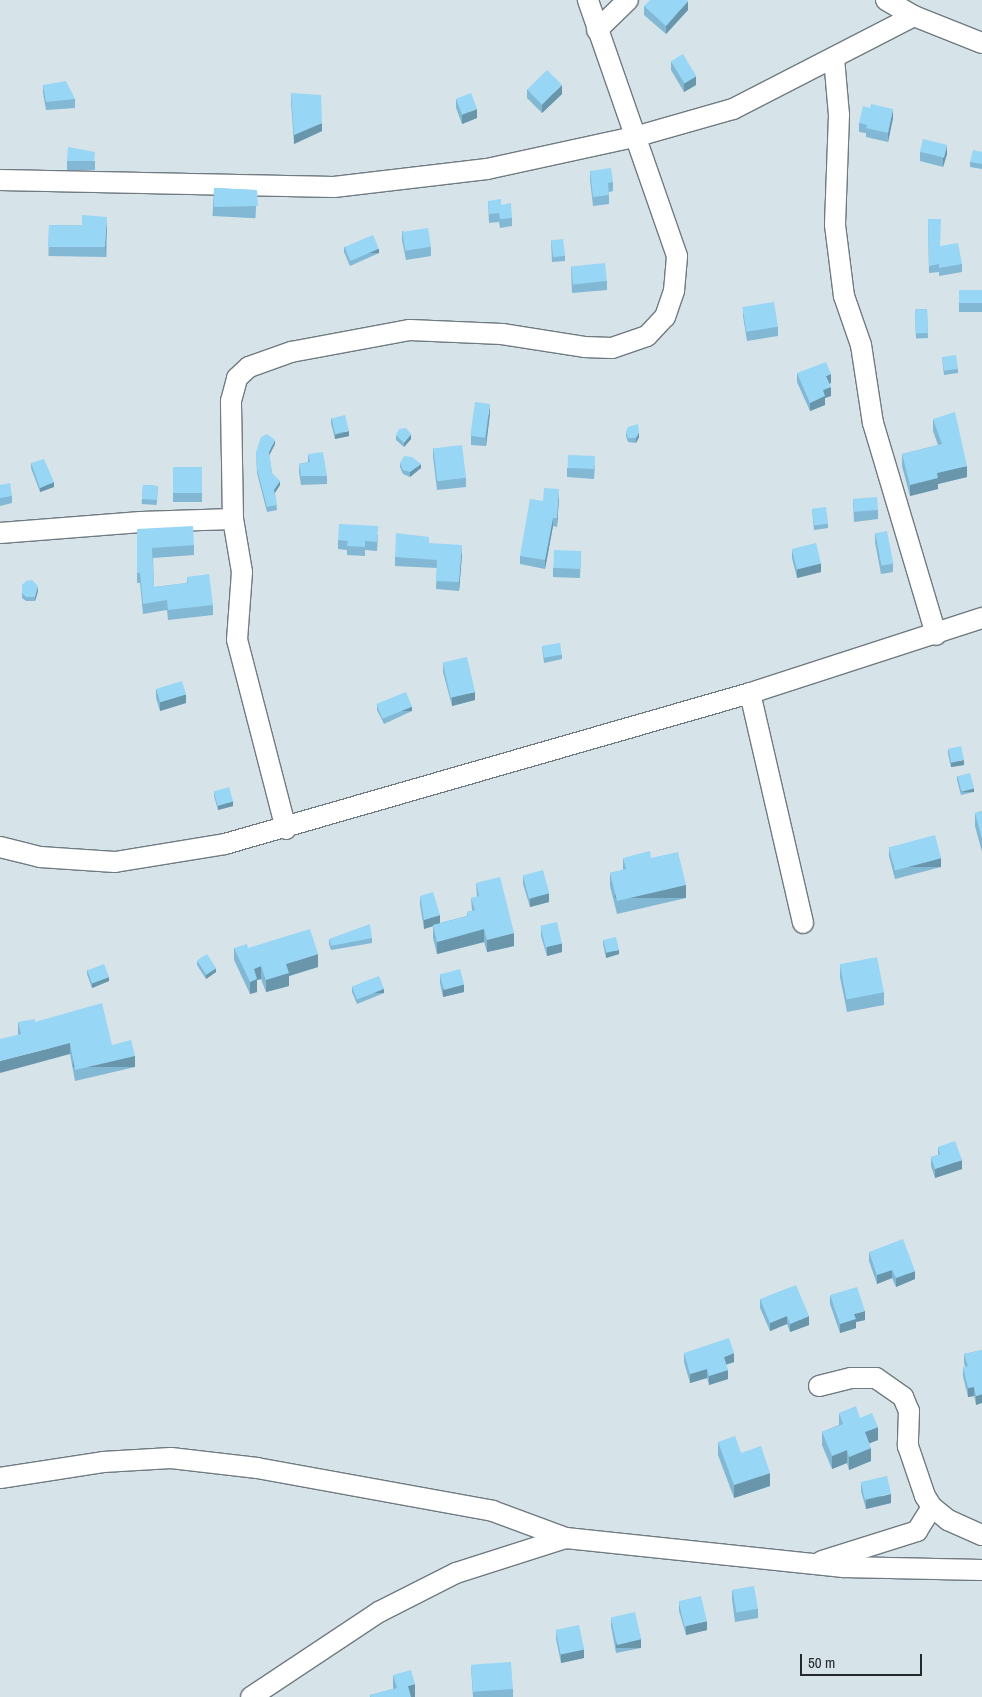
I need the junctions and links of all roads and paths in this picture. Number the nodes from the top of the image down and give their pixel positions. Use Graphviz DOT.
graph roads {
  1 [pos="588,0"];
  2 [pos="628,0"];
  3 [pos="886,0"];
  4 [pos="914,16"];
  5 [pos="597,30"];
  6 [pos="982,43"];
  7 [pos="834,58"];
  8 [pos="638,136"];
  9 [pos="0,180"];
  10 [pos="233,519"];
  11 [pos="0,533"];
  12 [pos="982,618"];
  13 [pos="936,635"];
  14 [pos="750,693"];
  15 [pos="286,829"];
  16 [pos="0,847"];
  17 [pos="803,923"];
  18 [pos="819,1386"];
  19 [pos="0,1478"];
  20 [pos="932,1507"];
  21 [pos="982,1535"];
  22 [pos="566,1538"];
  23 [pos="812,1564"];
  24 [pos="982,1570"];
  25 [pos="250,1697"];
  1 -- 5 [label="street"];
  2 -- 5 [label="street"];
  3 -- 4 [label="street"];
  4 -- 6 [label="street"];
  4 -- 7 [label="street"];
  5 -- 8 [label="street"];
  7 -- 8 [label="street"];
  7 -- 13 [label="street"];
  8 -- 9 [label="street"];
  8 -- 10 [label="street"];
  10 -- 11 [label="street"];
  10 -- 15 [label="street"];
  12 -- 13 [label="street"];
  13 -- 14 [label="street"];
  14 -- 15 [label="street"];
  14 -- 17 [label="street"];
  15 -- 16 [label="street"];
  18 -- 20 [label="street"];
  19 -- 22 [label="street"];
  20 -- 21 [label="street"];
  20 -- 23 [label="street"];
  22 -- 23 [label="street"];
  22 -- 25 [label="street"];
  23 -- 24 [label="street"];
}
